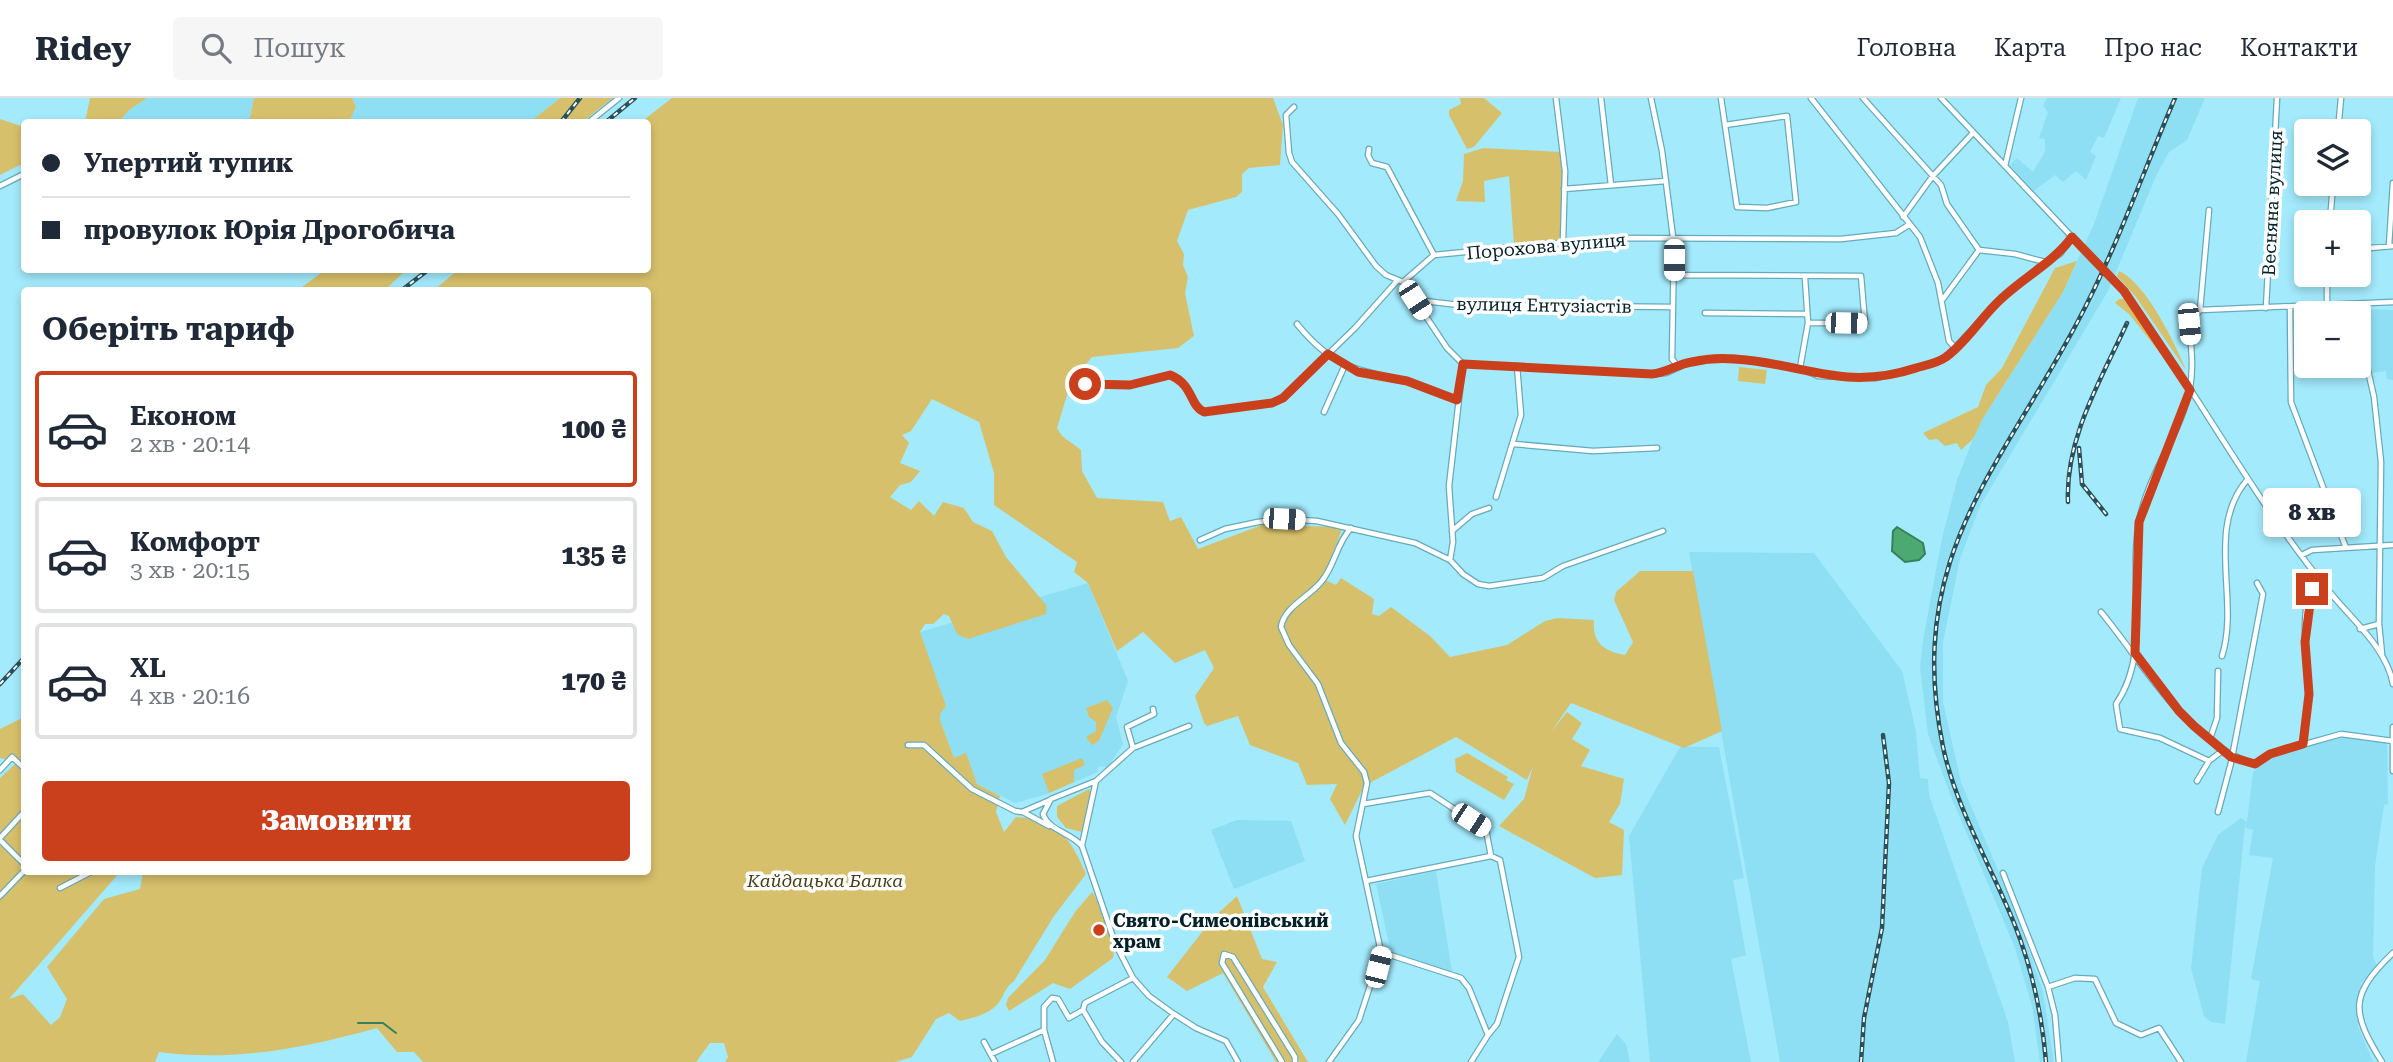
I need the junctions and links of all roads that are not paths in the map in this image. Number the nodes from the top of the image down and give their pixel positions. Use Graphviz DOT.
graph roads {
  1 [pos="619,98"];
  2 [pos="1556,98"];
  3 [pos="1601,98"];
  4 [pos="1651,98"];
  5 [pos="1721,98"];
  6 [pos="1811,98"];
  7 [pos="1863,98"];
  8 [pos="1941,98"];
  9 [pos="2021,98"];
  10 [pos="2277,98"];
  11 [pos="2341,98"];
  12 [pos="1294,107"];
  13 [pos="593,119"];
  14 [pos="2339,119"];
  15 [pos="1725,125"];
  16 [pos="1972,134"];
  17 [pos="1369,149"];
  18 [pos="2004,166"];
  19 [pos="21,176"];
  20 [pos="1932,177"];
  21 [pos="1666,181"];
  22 [pos="2393,183"];
  23 [pos="1611,185"];
  24 [pos="0,186"];
  25 [pos="1564,189"];
  26 [pos="2209,210"];
  27 [pos="1903,217"];
  28 [pos="1910,223"];
  29 [pos="2072,237"];
  30 [pos="1673,240"];
  31 [pos="1563,241"];
  32 [pos="2391,246"];
  33 [pos="2371,248"];
  34 [pos="1979,250"];
  35 [pos="1434,255"];
  36 [pos="2045,262"];
  37 [pos="1674,275"];
  38 [pos="1805,278"];
  39 [pos="1400,281"];
  40 [pos="1942,299"];
  41 [pos="1415,300"];
  42 [pos="2393,302"];
  43 [pos="2371,304"];
  44 [pos="1673,307"];
  45 [pos="2266,308"];
  46 [pos="2290,308"];
  47 [pos="2294,308"];
  48 [pos="2200,310"];
  49 [pos="1705,313"];
  50 [pos="1806,314"];
  51 [pos="1808,323"];
  52 [pos="1297,324"];
  53 [pos="1955,348"];
  54 [pos="1328,354"];
  55 [pos="1463,364"];
  56 [pos="1345,365"];
  57 [pos="1517,366"];
  58 [pos="1678,366"];
  59 [pos="1800,368"];
  60 [pos="2370,378"];
  61 [pos="1077,382"];
  62 [pos="2190,390"];
  63 [pos="1457,400"];
  64 [pos="1324,412"];
  65 [pos="1514,444"];
  66 [pos="1657,448"];
  67 [pos="2247,480"];
  68 [pos="1496,497"];
  69 [pos="1489,508"];
  70 [pos="1351,528"];
  71 [pos="1452,531"];
  72 [pos="1663,531"];
  73 [pos="1200,540"];
  74 [pos="2393,545"];
  75 [pos="2380,546"];
  76 [pos="2346,548"];
  77 [pos="2302,555"];
  78 [pos="1450,559"];
  79 [pos="2319,579"];
  80 [pos="2257,583"];
  81 [pos="2101,612"];
  82 [pos="2379,624"];
  83 [pos="2360,629"];
  84 [pos="2135,653"];
  85 [pos="2222,656"];
  86 [pos="2382,656"];
  87 [pos="2218,671"];
  88 [pos="2393,684"];
  89 [pos="1153,709"];
  90 [pos="1189,726"];
  91 [pos="2393,727"];
  92 [pos="2210,740"];
  93 [pos="2393,741"];
  94 [pos="2303,744"];
  95 [pos="908,745"];
  96 [pos="1133,748"];
  97 [pos="2222,751"];
  98 [pos="2231,757"];
  99 [pos="2209,761"];
  100 [pos="21,765"];
  101 [pos="0,770"];
  102 [pos="2393,771"];
  103 [pos="1096,781"];
  104 [pos="2197,781"];
  105 [pos="1051,799"];
  106 [pos="1362,804"];
  107 [pos="1022,811"];
  108 [pos="2218,812"];
  109 [pos="21,815"];
  110 [pos="1054,828"];
  111 [pos="0,839"];
  112 [pos="1082,845"];
  113 [pos="1491,856"];
  114 [pos="21,861"];
  115 [pos="2003,873"];
  116 [pos="21,874"];
  117 [pos="85,875"];
  118 [pos="1366,881"];
  119 [pos="60,888"];
  120 [pos="0,896"];
  121 [pos="1381,952"];
  122 [pos="2393,953"];
  123 [pos="1133,978"];
  124 [pos="2048,987"];
  125 [pos="1083,1010"];
  126 [pos="1174,1014"];
  127 [pos="1044,1030"];
  128 [pos="1488,1035"];
  129 [pos="984,1042"];
  130 [pos="991,1054"];
  131 [pos="995,1062"];
  132 [pos="1053,1062"];
  133 [pos="1121,1062"];
  134 [pos="1133,1062"];
  135 [pos="1238,1062"];
  136 [pos="1282,1062"];
  137 [pos="1295,1062"];
  138 [pos="1329,1062"];
  139 [pos="1471,1062"];
  140 [pos="2059,1062"];
  141 [pos="2181,1062"];
  142 [pos="2382,1062"];
  1 -- 13 [label="street"];
  2 -- 25 [label="street"];
  3 -- 23 [label="street"];
  4 -- 21 [label="street"];
  5 -- 15 [label="street"];
  6 -- 27 [label="street"];
  7 -- 20 [label="street"];
  8 -- 16 [label="street"];
  9 -- 18 [label="street"];
  10 -- 45 [label="street, Весняна вулиця"];
  11 -- 14 [label="street"];
  12 -- 39 [label="street"];
  15 -- 15 [label="street"];
  16 -- 18 [label="street"];
  16 -- 20 [label="street"];
  17 -- 35 [label="street"];
  18 -- 29 [label="street"];
  19 -- 24 [label="street"];
  20 -- 27 [label="street"];
  20 -- 34 [label="street"];
  21 -- 23 [label="street"];
  21 -- 30 [label="street"];
  22 -- 32 [label="street"];
  23 -- 25 [label="street"];
  25 -- 31 [label="street"];
  26 -- 48 [label="street"];
  27 -- 28 [label="street"];
  28 -- 30 [label="street, Порохова вулиця"];
  28 -- 40 [label="street"];
  29 -- 36 [label="street"];
  29 -- 62 [label="street, bridge"];
  30 -- 31 [label="street, Порохова вулиця"];
  30 -- 37 [label="street"];
  31 -- 35 [label="street, Порохова вулиця"];
  32 -- 33 [label="street"];
  34 -- 36 [label="street"];
  34 -- 40 [label="street"];
  35 -- 39 [label="street"];
  36 -- 53 [label="street"];
  37 -- 38 [label="street"];
  37 -- 44 [label="street"];
  38 -- 50 [label="street"];
  38 -- 51 [label="street"];
  39 -- 41 [label="street"];
  39 -- 54 [label="street"];
  40 -- 53 [label="street"];
  41 -- 44 [label="street, вулиця Ентузіастів"];
  41 -- 55 [label="street"];
  42 -- 43 [label="street"];
  44 -- 58 [label="street"];
  45 -- 46 [label="street"];
  45 -- 48 [label="street"];
  46 -- 47 [label="street"];
  46 -- 76 [label="street"];
  48 -- 62 [label="street"];
  49 -- 50 [label="street"];
  50 -- 51 [label="street"];
  51 -- 59 [label="street"];
  52 -- 54 [label="street"];
  53 -- 59 [label="street"];
  54 -- 56 [label="street"];
  54 -- 61 [label="street"];
  55 -- 57 [label="street"];
  55 -- 63 [label="street"];
  56 -- 63 [label="street"];
  56 -- 64 [label="street"];
  57 -- 58 [label="street"];
  57 -- 65 [label="street"];
  58 -- 59 [label="street"];
  60 -- 75 [label="street"];
  62 -- 67 [label="street"];
  62 -- 84 [label="street"];
  63 -- 71 [label="street"];
  65 -- 66 [label="street"];
  65 -- 68 [label="street"];
  67 -- 77 [label="street"];
  67 -- 85 [label="street"];
  69 -- 71 [label="street"];
  70 -- 73 [label="street"];
  70 -- 78 [label="street"];
  70 -- 106 [label="street"];
  71 -- 78 [label="street"];
  72 -- 78 [label="street"];
  74 -- 75 [label="street"];
  75 -- 76 [label="street"];
  75 -- 82 [label="street"];
  76 -- 77 [label="street"];
  77 -- 79 [label="street"];
  79 -- 83 [label="street"];
  79 -- 94 [label="street"];
  80 -- 98 [label="street"];
  81 -- 84 [label="street"];
  82 -- 83 [label="street"];
  82 -- 86 [label="street"];
  83 -- 86 [label="street"];
  84 -- 92 [label="street"];
  84 -- 99 [label="street"];
  86 -- 88 [label="street"];
  87 -- 92 [label="street"];
  89 -- 96 [label="street"];
  90 -- 96 [label="street"];
  91 -- 93 [label="street"];
  92 -- 97 [label="street"];
  93 -- 94 [label="street"];
  93 -- 102 [label="street"];
  94 -- 98 [label="street"];
  95 -- 107 [label="street"];
  96 -- 103 [label="street"];
  97 -- 98 [label="street"];
  97 -- 99 [label="street"];
  98 -- 108 [label="street"];
  99 -- 104 [label="street"];
  100 -- 101 [label="street"];
  103 -- 105 [label="street"];
  103 -- 112 [label="street"];
  105 -- 107 [label="street"];
  105 -- 110 [label="street"];
  106 -- 113 [label="street"];
  106 -- 118 [label="street"];
  107 -- 110 [label="street"];
  109 -- 111 [label="street"];
  110 -- 112 [label="street"];
  111 -- 114 [label="street"];
  112 -- 123 [label="street"];
  113 -- 118 [label="street"];
  113 -- 128 [label="street"];
  115 -- 124 [label="street"];
  116 -- 120 [label="street"];
  117 -- 119 [label="street"];
  118 -- 121 [label="street"];
  121 -- 128 [label="street"];
  121 -- 138 [label="street"];
  122 -- 142 [label="street"];
  123 -- 125 [label="street"];
  123 -- 126 [label="street"];
  124 -- 140 [label="street"];
  124 -- 141 [label="street"];
  125 -- 127 [label="street"];
  125 -- 133 [label="street"];
  126 -- 134 [label="street"];
  126 -- 135 [label="street"];
  127 -- 130 [label="street"];
  127 -- 132 [label="street"];
  128 -- 139 [label="street"];
  129 -- 130 [label="street"];
  130 -- 131 [label="street"];
  136 -- 137 [label="street"];
}
